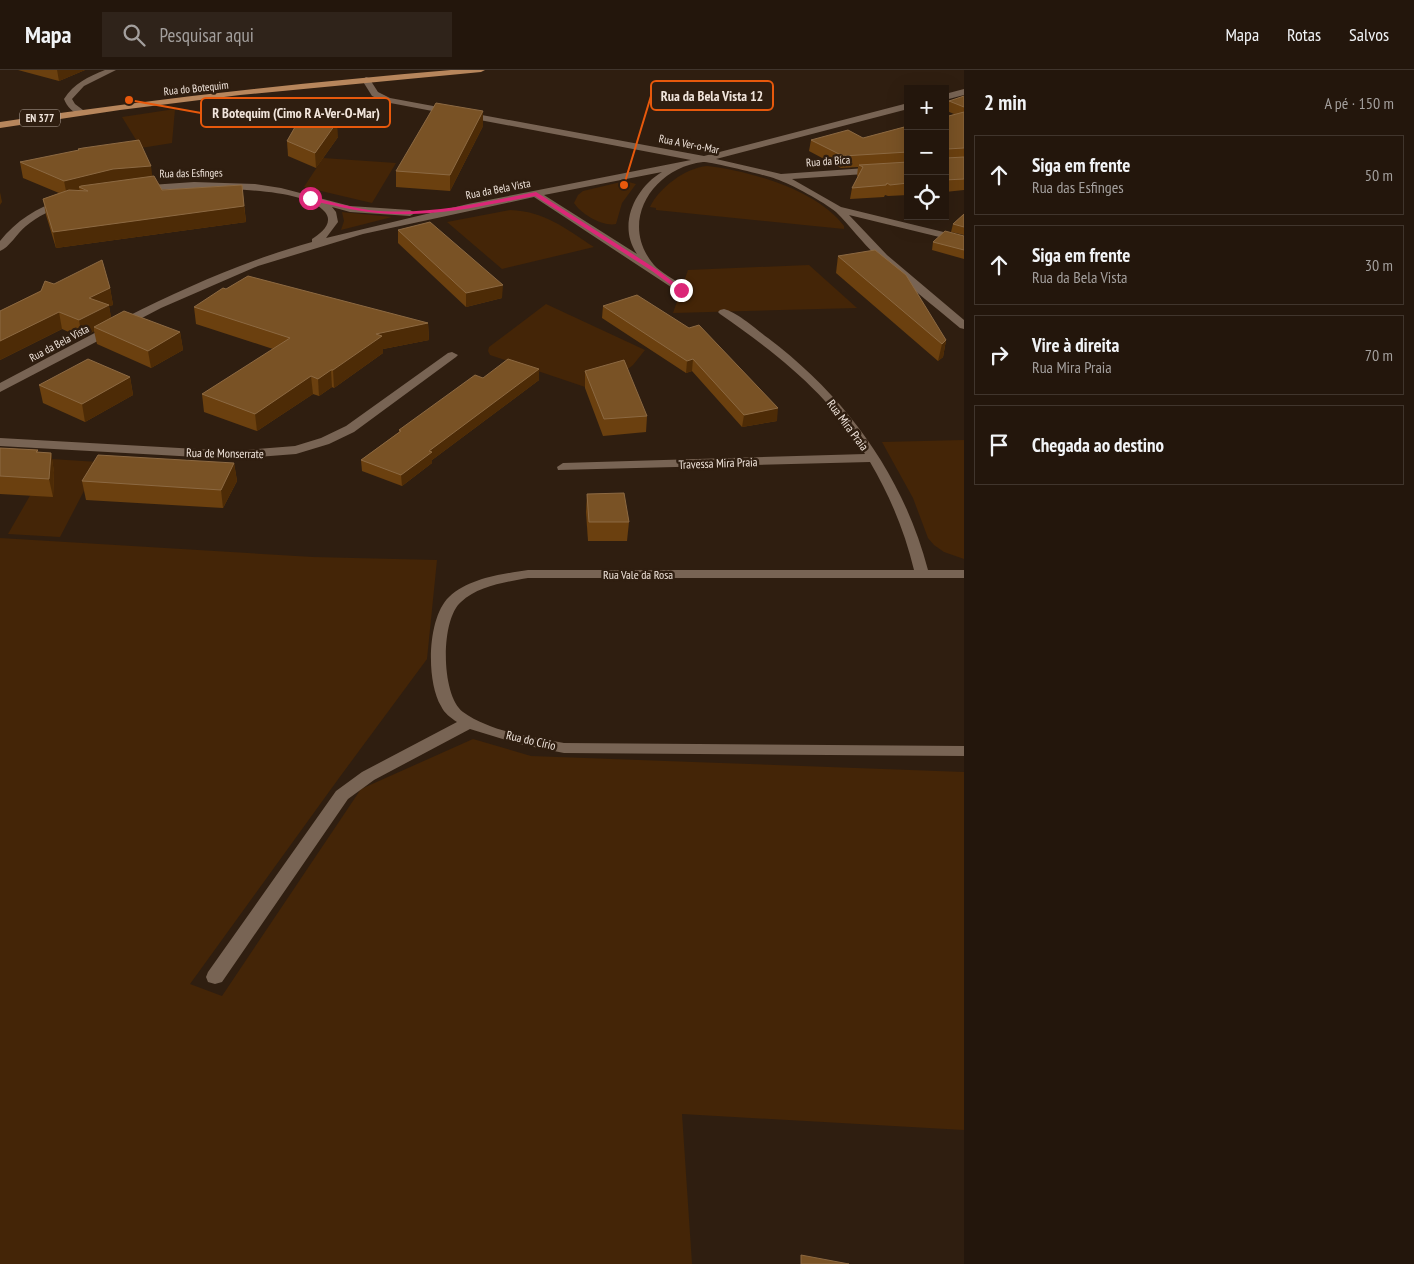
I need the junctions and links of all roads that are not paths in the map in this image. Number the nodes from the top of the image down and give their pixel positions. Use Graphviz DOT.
graph roads {
  1 [pos="112,70"];
  2 [pos="481,70"];
  3 [pos="366,80"];
  4 [pos="964,92"];
  5 [pos="949,96"];
  6 [pos="904,107"];
  7 [pos="80,112"];
  8 [pos="0,125"];
  9 [pos="703,159"];
  10 [pos="685,164"];
  11 [pos="904,168"];
  12 [pos="780,177"];
  13 [pos="129,189"];
  14 [pos="536,194"];
  15 [pos="310,198"];
  16 [pos="70,200"];
  17 [pos="457,209"];
  18 [pos="838,209"];
  19 [pos="964,240"];
  20 [pos="0,248"];
  21 [pos="299,248"];
  22 [pos="654,270"];
  23 [pos="681,290"];
  24 [pos="724,312"];
  25 [pos="964,326"];
  26 [pos="452,355"];
  27 [pos="0,388"];
  28 [pos="0,441"];
  29 [pos="873,458"];
  30 [pos="563,467"];
  31 [pos="922,574"];
  32 [pos="964,574"];
  33 [pos="468,722"];
  34 [pos="964,751"];
  35 [pos="215,977"];
  1 -- 7 [label="street"];
  2 -- 3 [label="main road, EN 377"];
  3 -- 7 [label="main road, Rua do Botequim / EN 377"];
  3 -- 9 [label="street, Rua A Ver-o-Mar"];
  4 -- 5 [label="street"];
  6 -- 9 [label="street, Rua da Bela Vista"];
  7 -- 8 [label="main road, Rua do Botequim / EN 377"];
  9 -- 10 [label="street, Rua da Bela Vista"];
  9 -- 12 [label="street, Rua A Ver-o-Mar"];
  10 -- 14 [label="street, Rua da Bela Vista"];
  10 -- 22 [label="street"];
  11 -- 12 [label="street, Rua da Bica"];
  12 -- 18 [label="street, Rua A Ver-o-Mar"];
  13 -- 15 [label="street, Rua das Esfinges"];
  14 -- 17 [label="street, Rua da Bela Vista"];
  14 -- 22 [label="street"];
  15 -- 17 [label="street, Rua das Esfinges"];
  15 -- 21 [label="street, Rua das Esfinges"];
  16 -- 20 [label="street"];
  17 -- 21 [label="street, Rua da Bela Vista"];
  18 -- 19 [label="street"];
  18 -- 25 [label="street, Rua A Ver-o-Mar"];
  21 -- 27 [label="street, Rua da Bela Vista"];
  22 -- 23 [label="street"];
  24 -- 29 [label="street, Rua Mira Praia"];
  26 -- 28 [label="street, Rua de Monserrate"];
  29 -- 30 [label="street, Travessa Mira Praia"];
  29 -- 31 [label="street, Rua Mira Praia"];
  31 -- 32 [label="street, Rua Vale da Rosa"];
  31 -- 33 [label="street, Rua Vale da Rosa"];
  33 -- 34 [label="street, Rua do Círio"];
  33 -- 35 [label="street"];
}
